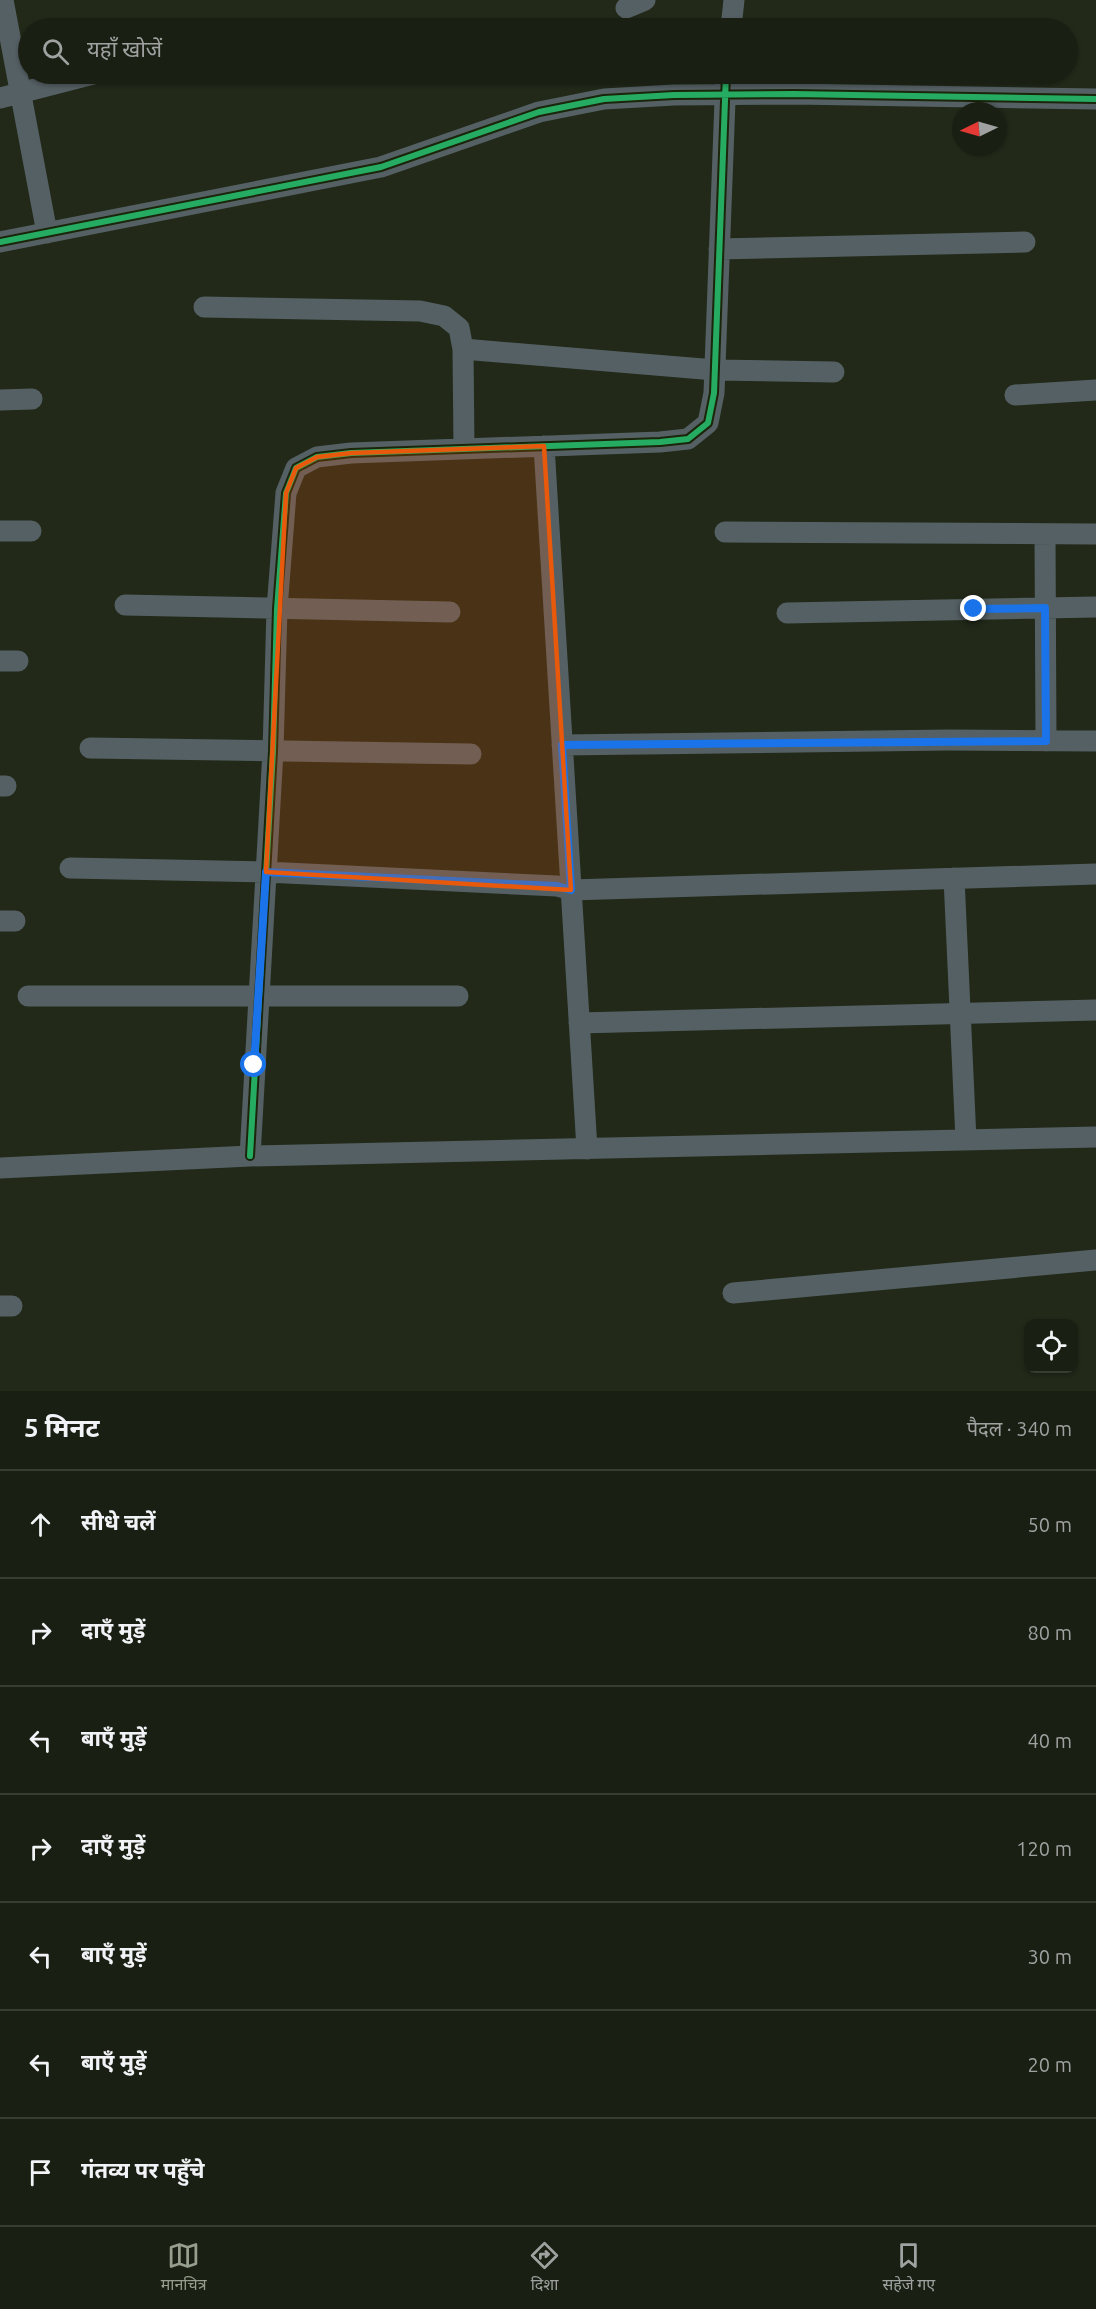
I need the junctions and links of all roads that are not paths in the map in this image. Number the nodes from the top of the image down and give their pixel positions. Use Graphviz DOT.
graph roads {
  1 [pos="3,0"];
  2 [pos="645,0"];
  3 [pos="734,0"];
  4 [pos="626,8"];
  5 [pos="732,18"];
  6 [pos="18,73"];
  7 [pos="20,84"];
  8 [pos="54,84"];
  9 [pos="725,84"];
  10 [pos="22,92"];
  11 [pos="0,98"];
  12 [pos="1096,99"];
  13 [pos="47,233"];
  14 [pos="0,242"];
  15 [pos="1025,242"];
  16 [pos="719,249"];
  17 [pos="204,307"];
  18 [pos="463,349"];
  19 [pos="715,370"];
  20 [pos="834,372"];
  21 [pos="1096,390"];
  22 [pos="1015,395"];
  23 [pos="32,399"];
  24 [pos="0,400"];
  25 [pos="544,446"];
  26 [pos="464,449"];
  27 [pos="0,531"];
  28 [pos="31,531"];
  29 [pos="725,532"];
  30 [pos="1045,534"];
  31 [pos="1096,534"];
  32 [pos="125,605"];
  33 [pos="1096,607"];
  34 [pos="1045,608"];
  35 [pos="277,609"];
  36 [pos="450,612"];
  37 [pos="787,613"];
  38 [pos="1046,741"];
  39 [pos="1096,741"];
  40 [pos="562,745"];
  41 [pos="90,748"];
  42 [pos="273,751"];
  43 [pos="471,753"];
  44 [pos="70,868"];
  45 [pos="266,872"];
  46 [pos="1096,874"];
  47 [pos="954,878"];
  48 [pos="571,890"];
  49 [pos="28,996"];
  50 [pos="258,996"];
  51 [pos="458,996"];
  52 [pos="1096,1010"];
  53 [pos="958,1013"];
  54 [pos="579,1023"];
  55 [pos="1096,1137"];
  56 [pos="966,1140"];
  57 [pos="587,1149"];
  58 [pos="250,1156"];
  59 [pos="0,1168"];
  60 [pos="1096,1260"];
  61 [pos="733,1293"];
  1 -- 6 [label="street"];
  2 -- 4 [label="street"];
  3 -- 5 [label="street"];
  7 -- 10 [label="street"];
  8 -- 10 [label="street"];
  9 -- 12 [label="street"];
  9 -- 13 [label="street"];
  9 -- 16 [label="street"];
  10 -- 11 [label="street"];
  10 -- 13 [label="street"];
  13 -- 14 [label="street"];
  15 -- 16 [label="street"];
  16 -- 19 [label="street"];
  17 -- 18 [label="street"];
  18 -- 19 [label="street"];
  18 -- 26 [label="street"];
  19 -- 20 [label="street"];
  19 -- 25 [label="street"];
  21 -- 22 [label="street"];
  23 -- 24 [label="street"];
  25 -- 26 [label="street"];
  25 -- 40 [label="street"];
  26 -- 35 [label="street"];
  27 -- 28 [label="street"];
  29 -- 30 [label="street"];
  30 -- 31 [label="street"];
  30 -- 34 [label="street"];
  32 -- 35 [label="street"];
  33 -- 34 [label="street"];
  34 -- 37 [label="street"];
  34 -- 38 [label="street"];
  35 -- 36 [label="street"];
  35 -- 42 [label="street"];
  38 -- 39 [label="street"];
  38 -- 40 [label="street"];
  40 -- 48 [label="street"];
  41 -- 42 [label="street"];
  42 -- 43 [label="street"];
  42 -- 45 [label="street"];
  44 -- 45 [label="street"];
  45 -- 48 [label="street"];
  45 -- 50 [label="street"];
  46 -- 47 [label="street"];
  47 -- 48 [label="street"];
  47 -- 53 [label="street"];
  48 -- 54 [label="street"];
  49 -- 50 [label="street"];
  50 -- 51 [label="street"];
  50 -- 58 [label="street"];
  52 -- 53 [label="street"];
  53 -- 54 [label="street"];
  53 -- 56 [label="street"];
  54 -- 57 [label="street"];
  55 -- 56 [label="street"];
  56 -- 57 [label="street"];
  57 -- 58 [label="street"];
  58 -- 59 [label="street"];
  60 -- 61 [label="street"];
}
